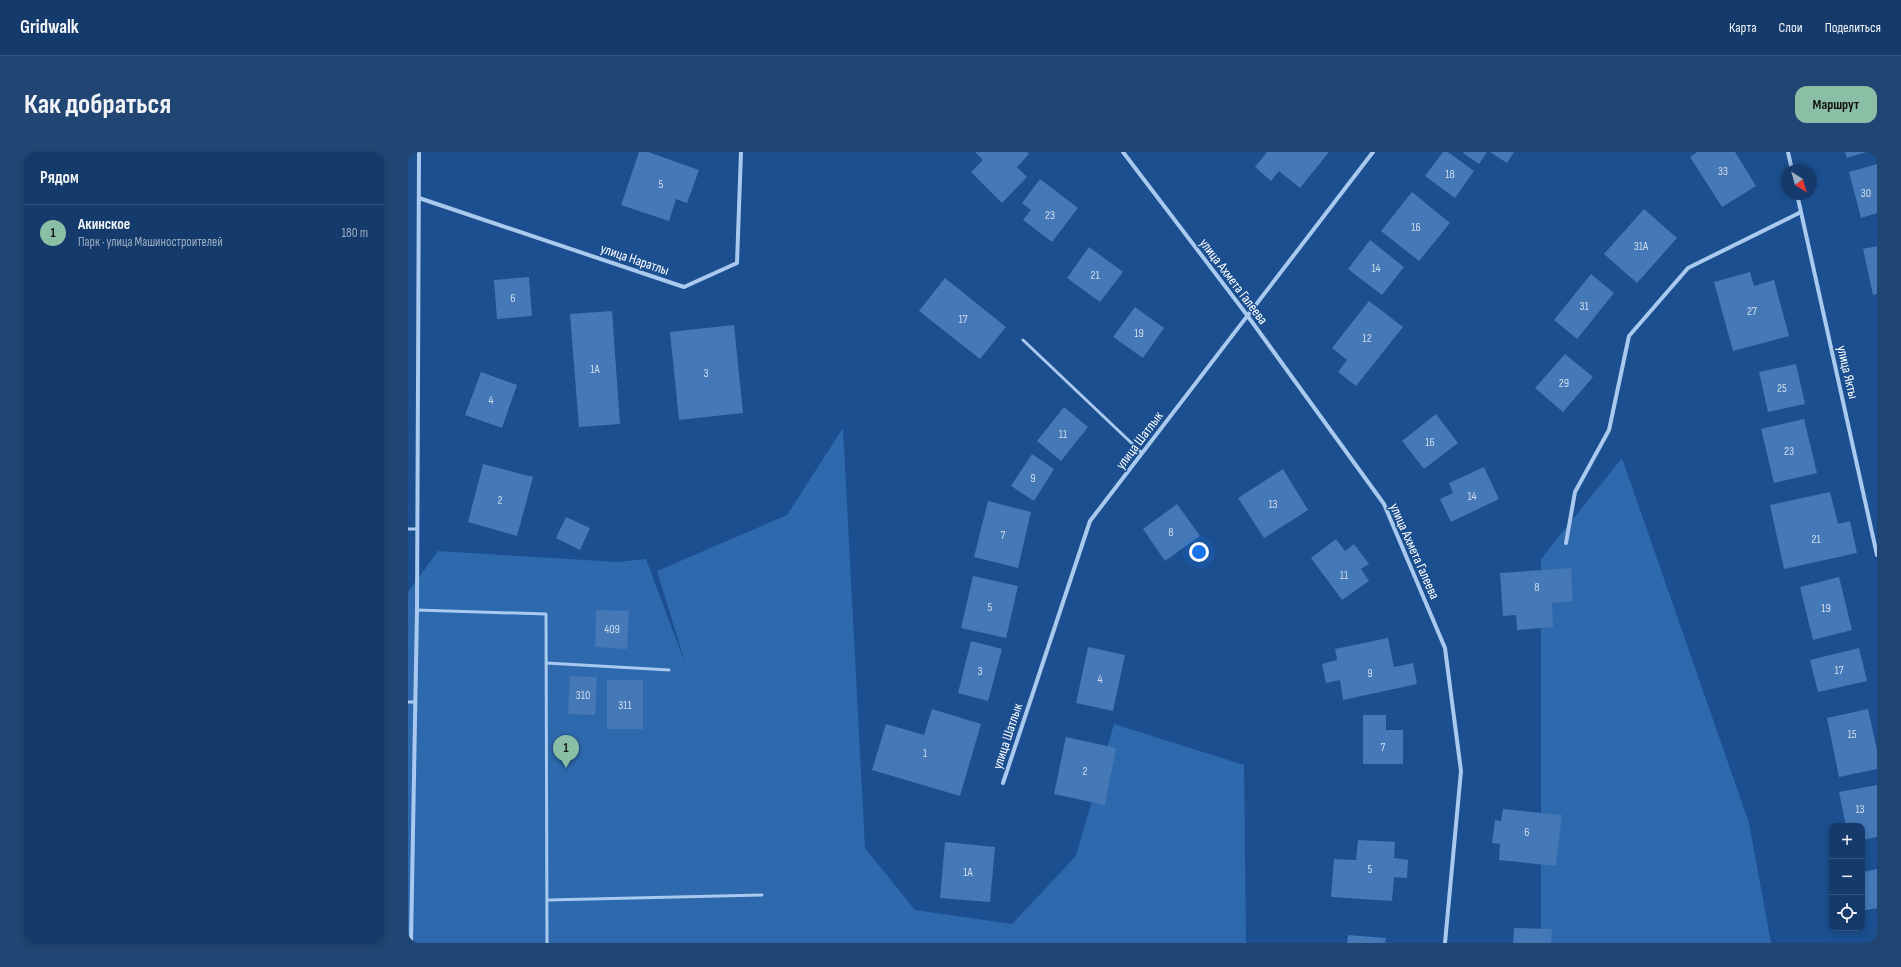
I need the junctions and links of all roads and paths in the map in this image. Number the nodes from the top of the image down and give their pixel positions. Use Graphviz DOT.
graph roads {
  1 [pos="419,152"];
  2 [pos="741,152"];
  3 [pos="1123,152"];
  4 [pos="1373,152"];
  5 [pos="1788,152"];
  6 [pos="1791,164"];
  7 [pos="419,198"];
  8 [pos="1798,200"];
  9 [pos="1801,212"];
  10 [pos="1246,315"];
  11 [pos="1023,340"];
  12 [pos="1142,453"];
  13 [pos="408,529"];
  14 [pos="416,529"];
  15 [pos="1566,543"];
  16 [pos="1877,555"];
  17 [pos="417,610"];
  18 [pos="546,663"];
  19 [pos="669,670"];
  20 [pos="408,702"];
  21 [pos="415,702"];
  22 [pos="1003,783"];
  23 [pos="762,895"];
  24 [pos="548,900"];
  25 [pos="411,943"];
  26 [pos="547,943"];
  27 [pos="1445,943"];
  1 -- 7 [label="street"];
  2 -- 7 [label="street, улица Наратлы"];
  3 -- 10 [label="street, улица Ахмета Галеева"];
  4 -- 10 [label="street, улица Шатлык"];
  5 -- 6 [label="street"];
  7 -- 14 [label="street"];
  8 -- 9 [label="street, улица Якты"];
  9 -- 15 [label="street"];
  9 -- 16 [label="street, улица Якты"];
  10 -- 12 [label="street, улица Шатлык"];
  10 -- 27 [label="street, улица Ахмета Галеева"];
  11 -- 12 [label="lane"];
  12 -- 22 [label="street, улица Шатлык"];
  13 -- 14 [label="lane"];
  14 -- 17 [label="street"];
  17 -- 18 [label="lane"];
  17 -- 21 [label="street"];
  18 -- 19 [label="lane"];
  18 -- 24 [label="lane"];
  20 -- 21 [label="lane"];
  21 -- 25 [label="street"];
  23 -- 24 [label="lane"];
  24 -- 26 [label="lane"];
}
